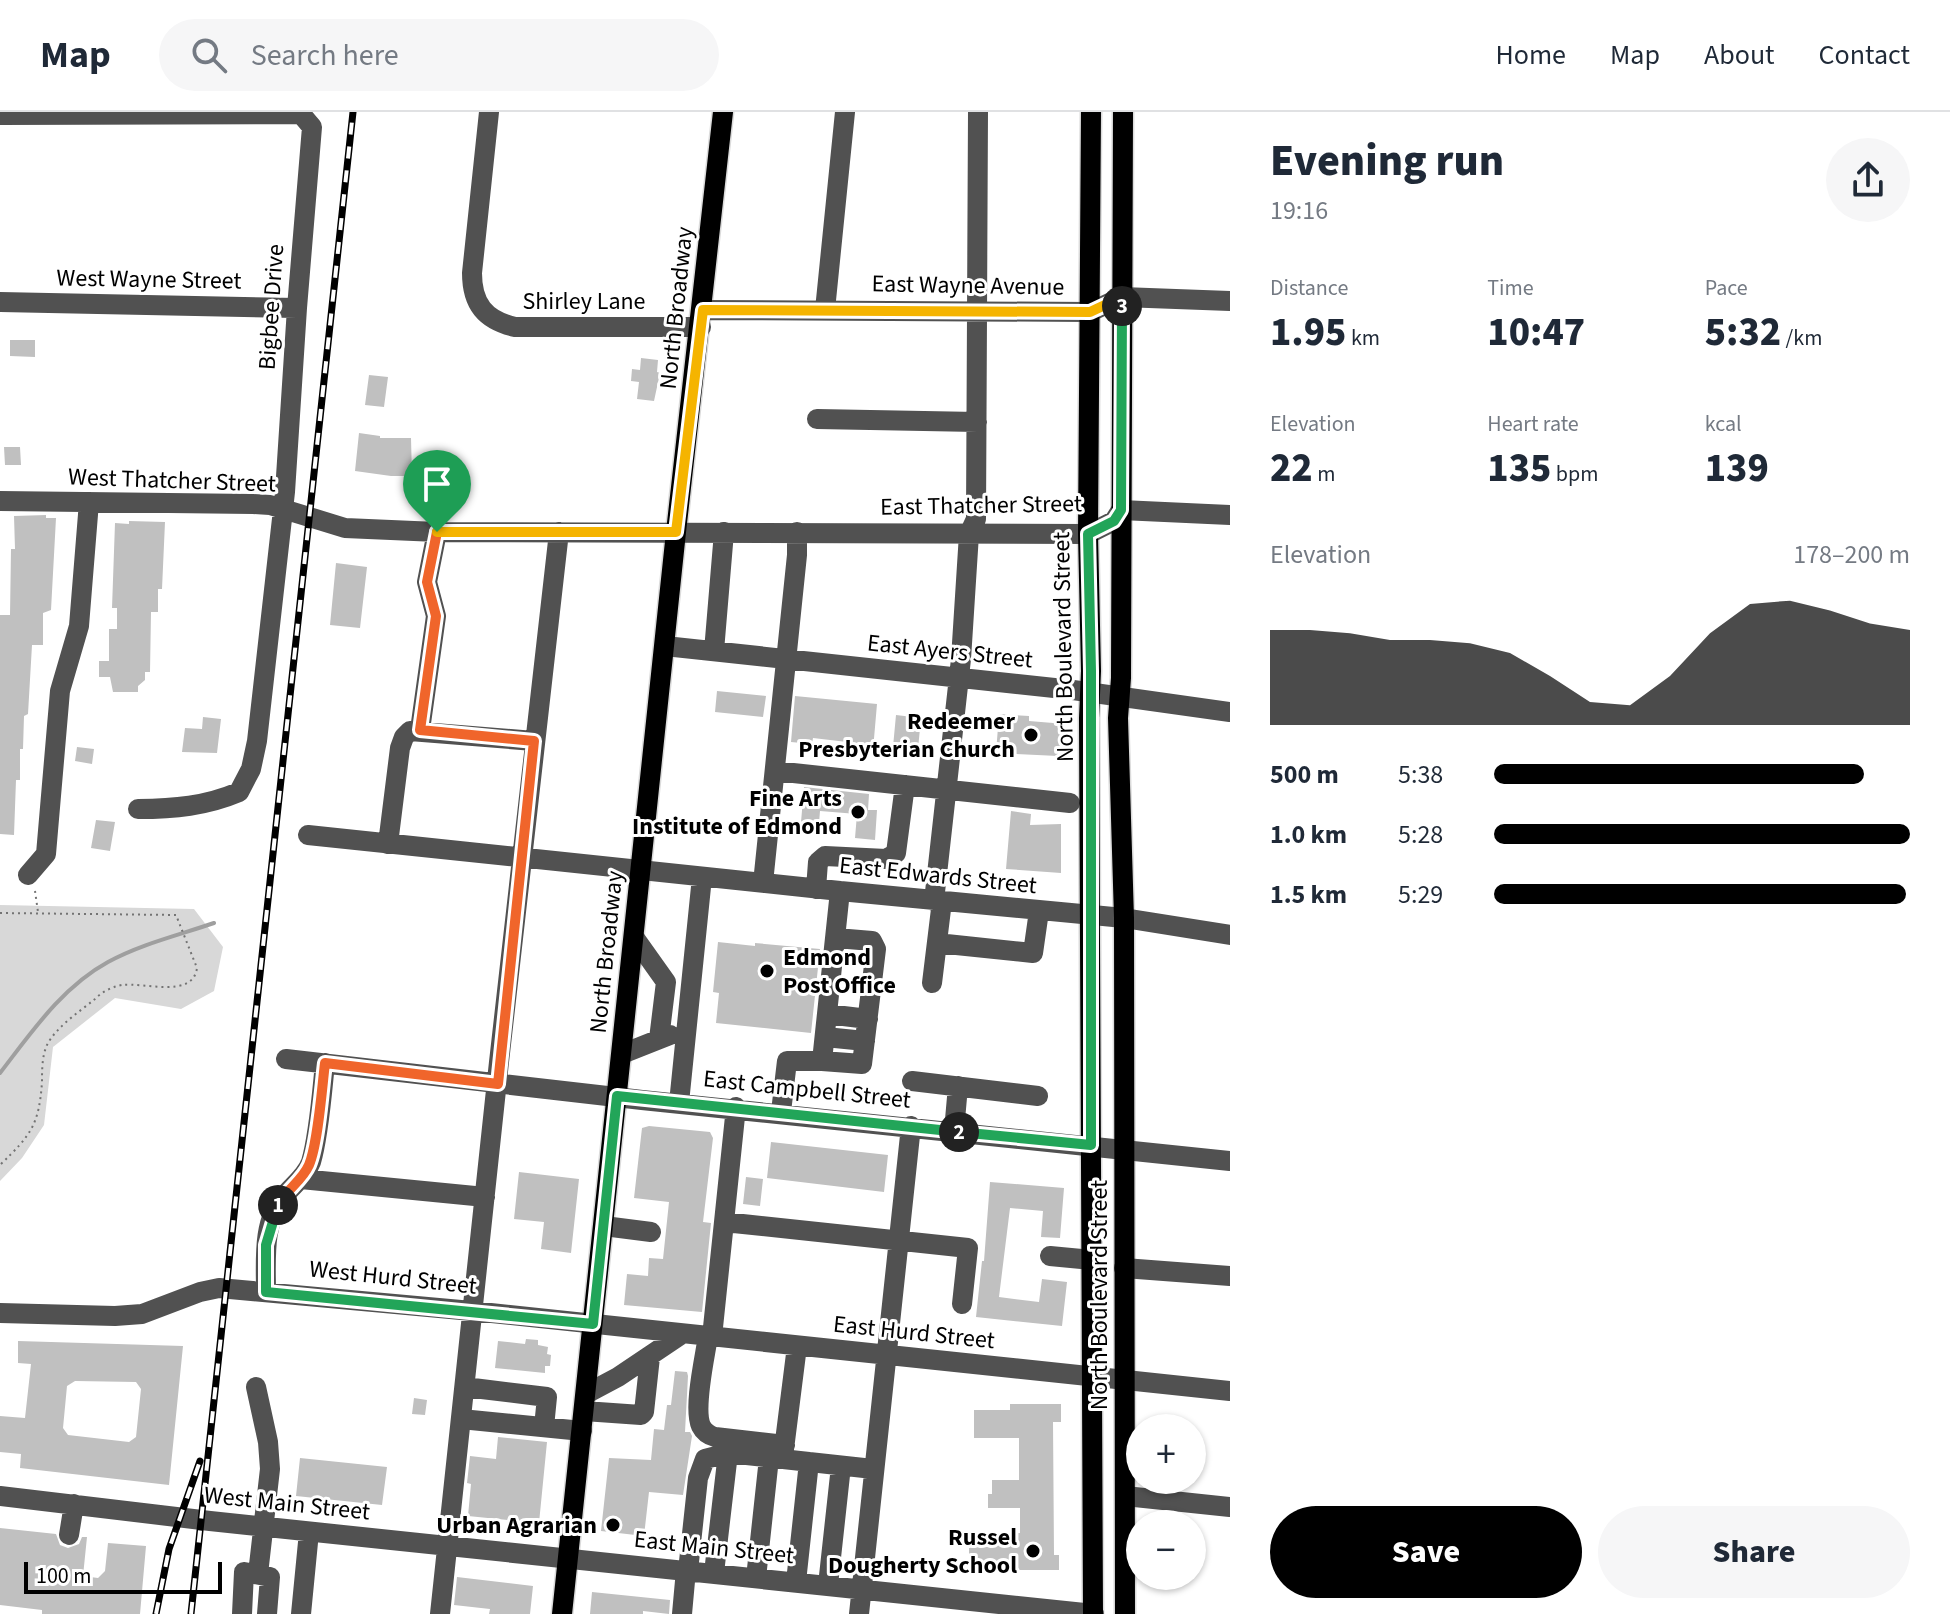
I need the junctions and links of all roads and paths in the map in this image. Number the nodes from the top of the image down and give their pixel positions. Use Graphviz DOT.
graph roads {
  1 [pos="489,112"];
  2 [pos="723,112"];
  3 [pos="845,112"];
  4 [pos="978,112"];
  5 [pos="1091,112"];
  6 [pos="1123,112"];
  7 [pos="0,115"];
  8 [pos="1122,297"];
  9 [pos="1230,301"];
  10 [pos="0,302"];
  11 [pos="297,308"];
  12 [pos="825,310"];
  13 [pos="978,310"];
  14 [pos="1090,312"];
  15 [pos="702,319"];
  16 [pos="817,419"];
  17 [pos="977,422"];
  18 [pos="0,501"];
  19 [pos="89,502"];
  20 [pos="281,508"];
  21 [pos="1121,510"];
  22 [pos="1230,515"];
  23 [pos="437,532"];
  24 [pos="559,532"];
  25 [pos="676,532"];
  26 [pos="724,532"];
  27 [pos="797,532"];
  28 [pos="969,534"];
  29 [pos="1088,534"];
  30 [pos="665,646"];
  31 [pos="714,651"];
  32 [pos="786,660"];
  33 [pos="959,678"];
  34 [pos="1090,693"];
  35 [pos="1120,697"];
  36 [pos="1230,712"];
  37 [pos="420,730"];
  38 [pos="534,741"];
  39 [pos="775,771"];
  40 [pos="905,785"];
  41 [pos="946,789"];
  42 [pos="1070,803"];
  43 [pos="138,809"];
  44 [pos="308,835"];
  45 [pos="388,844"];
  46 [pos="522,857"];
  47 [pos="641,871"];
  48 [pos="28,875"];
  49 [pos="702,877"];
  50 [pos="763,883"];
  51 [pos="816,889"];
  52 [pos="840,891"];
  53 [pos="938,901"];
  54 [pos="1039,911"];
  55 [pos="0,913"];
  56 [pos="38,914"];
  57 [pos="1090,916"];
  58 [pos="1124,918"];
  59 [pos="1230,935"];
  60 [pos="634,937"];
  61 [pos="836,938"];
  62 [pos="937,943"];
  63 [pos="932,983"];
  64 [pos="827,1014"];
  65 [pos="868,1019"];
  66 [pos="686,1028"];
  67 [pos="825,1037"];
  68 [pos="659,1039"];
  69 [pos="865,1041"];
  70 [pos="622,1054"];
  71 [pos="286,1059"];
  72 [pos="822,1061"];
  73 [pos="325,1063"];
  74 [pos="912,1081"];
  75 [pos="498,1084"];
  76 [pos="958,1086"];
  77 [pos="617,1096"];
  78 [pos="1038,1096"];
  79 [pos="679,1103"];
  80 [pos="736,1107"];
  81 [pos="781,1112"];
  82 [pos="911,1126"];
  83 [pos="954,1131"];
  84 [pos="1091,1145"];
  85 [pos="1124,1149"];
  86 [pos="1230,1161"];
  87 [pos="0,1165"];
  88 [pos="301,1179"];
  89 [pos="485,1197"];
  90 [pos="724,1222"];
  91 [pos="604,1226"];
  92 [pos="651,1232"];
  93 [pos="900,1241"];
  94 [pos="1050,1256"];
  95 [pos="1092,1260"];
  96 [pos="1124,1268"];
  97 [pos="1230,1276"];
  98 [pos="266,1292"];
  99 [pos="962,1304"];
  100 [pos="472,1311"];
  101 [pos="0,1313"];
  102 [pos="593,1324"];
  103 [pos="682,1334"];
  104 [pos="710,1337"];
  105 [pos="797,1346"];
  106 [pos="888,1356"];
  107 [pos="650,1357"];
  108 [pos="1092,1376"];
  109 [pos="1126,1380"];
  110 [pos="256,1387"];
  111 [pos="465,1387"];
  112 [pos="1230,1391"];
  113 [pos="584,1412"];
  114 [pos="461,1419"];
  115 [pos="544,1427"];
  116 [pos="728,1453"];
  117 [pos="779,1454"];
  118 [pos="809,1462"];
  119 [pos="841,1466"];
  120 [pos="873,1469"];
  121 [pos="0,1496"];
  122 [pos="1125,1496"];
  123 [pos="74,1504"];
  124 [pos="1230,1507"];
  125 [pos="263,1527"];
  126 [pos="309,1532"];
  127 [pos="69,1535"];
  128 [pos="448,1546"];
  129 [pos="568,1559"];
  130 [pos="687,1570"];
  131 [pos="714,1573"];
  132 [pos="258,1574"];
  133 [pos="756,1578"];
  134 [pos="796,1582"];
  135 [pos="828,1585"];
  136 [pos="862,1589"];
  137 [pos="242,1614"];
  138 [pos="267,1614"];
  139 [pos="301,1614"];
  140 [pos="440,1614"];
  141 [pos="562,1614"];
  142 [pos="682,1614"];
  143 [pos="859,1614"];
  144 [pos="1093,1614"];
  145 [pos="1125,1614"];
  1 -- 15 [label="street, Shirley Lane"];
  2 -- 15 [label="main road, North Broadway"];
  3 -- 12 [label="street"];
  4 -- 13 [label="street"];
  5 -- 14 [label="main road, North Boulevard Street"];
  6 -- 8 [label="main road, North Boulevard Street"];
  7 -- 11 [label="street, Bigbee Drive"];
  8 -- 9 [label="street, East Wayne Avenue"];
  8 -- 14 [label="street, East Wayne Avenue"];
  8 -- 21 [label="main road, North Boulevard Street"];
  10 -- 11 [label="street, West Wayne Street"];
  11 -- 20 [label="street, Bigbee Drive"];
  12 -- 13 [label="street, East Wayne Avenue"];
  12 -- 15 [label="street, East Wayne Avenue"];
  13 -- 14 [label="street, East Wayne Avenue"];
  13 -- 17 [label="street"];
  14 -- 29 [label="main road, North Boulevard Street"];
  15 -- 25 [label="main road, North Broadway"];
  16 -- 17 [label="street"];
  17 -- 28 [label="street"];
  18 -- 19 [label="street, West Thatcher Street"];
  19 -- 20 [label="street, West Thatcher Street"];
  19 -- 48 [label="street"];
  20 -- 23 [label="street, West Thatcher Street"];
  20 -- 43 [label="street, Bigbee Drive"];
  21 -- 22 [label="street"];
  21 -- 29 [label="street, East Thatcher Street"];
  21 -- 35 [label="main road, North Boulevard Street"];
  23 -- 24 [label="street, West Thatcher Street"];
  23 -- 37 [label="street"];
  24 -- 25 [label="street, West Thatcher Street"];
  24 -- 38 [label="street"];
  25 -- 26 [label="street, East Thatcher Street"];
  25 -- 30 [label="main road, North Broadway"];
  26 -- 27 [label="street, East Thatcher Street"];
  26 -- 31 [label="street"];
  27 -- 28 [label="street, East Thatcher Street"];
  27 -- 32 [label="street"];
  28 -- 29 [label="street, East Thatcher Street"];
  28 -- 33 [label="street"];
  29 -- 34 [label="main road, North Boulevard Street"];
  30 -- 31 [label="street, East Ayers Street"];
  30 -- 47 [label="main road, North Broadway"];
  31 -- 32 [label="street, East Ayers Street"];
  32 -- 33 [label="street, East Ayers Street"];
  32 -- 39 [label="street"];
  33 -- 34 [label="street, East Ayers Street"];
  33 -- 41 [label="street"];
  34 -- 35 [label="street, East Ayers Street"];
  34 -- 57 [label="main road, North Boulevard Street"];
  35 -- 36 [label="street, East Ayers Street"];
  35 -- 58 [label="main road, North Boulevard Street"];
  37 -- 38 [label="street"];
  37 -- 45 [label="street"];
  38 -- 46 [label="street"];
  39 -- 40 [label="street"];
  39 -- 50 [label="street"];
  40 -- 41 [label="street"];
  40 -- 51 [label="street"];
  41 -- 42 [label="street"];
  41 -- 53 [label="street"];
  44 -- 45 [label="street, East Edwards Street"];
  45 -- 46 [label="street, East Edwards Street"];
  46 -- 47 [label="street, East Edwards Street"];
  46 -- 75 [label="street"];
  47 -- 49 [label="street, East Edwards Street"];
  47 -- 60 [label="main road, North Broadway"];
  48 -- 56 [label="path"];
  49 -- 50 [label="street, East Edwards Street"];
  49 -- 66 [label="street"];
  50 -- 51 [label="street, East Edwards Street"];
  51 -- 52 [label="street, East Edwards Street"];
  52 -- 53 [label="street, East Edwards Street"];
  52 -- 61 [label="street"];
  53 -- 54 [label="street, East Edwards Street"];
  53 -- 62 [label="street"];
  54 -- 57 [label="street, East Edwards Street"];
  54 -- 62 [label="street"];
  55 -- 56 [label="path"];
  56 -- 87 [label="path"];
  57 -- 58 [label="street, East Edwards Street"];
  57 -- 84 [label="main road, North Boulevard Street"];
  58 -- 59 [label="street, East Edwards Street"];
  58 -- 85 [label="main road, North Boulevard Street"];
  60 -- 68 [label="street"];
  60 -- 70 [label="main road, North Broadway"];
  61 -- 64 [label="street"];
  61 -- 65 [label="street"];
  62 -- 63 [label="street"];
  64 -- 65 [label="street"];
  64 -- 67 [label="street"];
  65 -- 69 [label="street"];
  66 -- 68 [label="street"];
  66 -- 79 [label="street"];
  67 -- 69 [label="street"];
  67 -- 72 [label="street"];
  68 -- 70 [label="street"];
  69 -- 72 [label="street"];
  70 -- 77 [label="main road, North Broadway"];
  71 -- 73 [label="street, East Campbell Street"];
  72 -- 81 [label="street"];
  73 -- 75 [label="street, East Campbell Street"];
  73 -- 88 [label="street"];
  74 -- 76 [label="street"];
  75 -- 77 [label="street, East Campbell Street"];
  75 -- 89 [label="street"];
  76 -- 78 [label="street"];
  76 -- 83 [label="street"];
  77 -- 79 [label="street, East Campbell Street"];
  77 -- 91 [label="main road, North Broadway"];
  79 -- 80 [label="street, East Campbell Street"];
  80 -- 81 [label="street, East Campbell Street"];
  80 -- 90 [label="street"];
  81 -- 82 [label="street, East Campbell Street"];
  82 -- 83 [label="street, East Campbell Street"];
  82 -- 93 [label="street"];
  83 -- 84 [label="street, East Campbell Street"];
  84 -- 85 [label="street, East Campbell Street"];
  84 -- 95 [label="main road, North Boulevard Street"];
  85 -- 86 [label="street, East Campbell Street"];
  85 -- 96 [label="main road, North Boulevard Street"];
  88 -- 89 [label="street"];
  88 -- 98 [label="street"];
  89 -- 100 [label="street"];
  90 -- 93 [label="street"];
  90 -- 104 [label="street"];
  91 -- 92 [label="street"];
  91 -- 102 [label="main road, North Broadway"];
  93 -- 99 [label="street"];
  93 -- 106 [label="street"];
  94 -- 95 [label="street"];
  95 -- 108 [label="main road, North Boulevard Street"];
  96 -- 97 [label="street"];
  96 -- 109 [label="main road, North Boulevard Street"];
  98 -- 100 [label="street, West Hurd Street"];
  98 -- 101 [label="street, West Hurd Street"];
  100 -- 102 [label="street, West Hurd Street"];
  100 -- 111 [label="street"];
  102 -- 103 [label="street, East Hurd Street"];
  102 -- 113 [label="main road, North Broadway"];
  103 -- 104 [label="street, East Hurd Street"];
  103 -- 107 [label="street"];
  104 -- 105 [label="street, East Hurd Street"];
  104 -- 117 [label="street"];
  105 -- 106 [label="street, East Hurd Street"];
  105 -- 117 [label="street"];
  106 -- 108 [label="street, East Hurd Street"];
  106 -- 120 [label="street"];
  107 -- 113 [label="street"];
  107 -- 113 [label="street"];
  108 -- 109 [label="street, East Hurd Street"];
  108 -- 144 [label="main road, North Boulevard Street"];
  109 -- 112 [label="street, East Hurd Street"];
  109 -- 122 [label="main road, North Boulevard Street"];
  110 -- 125 [label="street"];
  111 -- 114 [label="street"];
  111 -- 115 [label="street"];
  113 -- 115 [label="street"];
  113 -- 129 [label="main road, North Broadway"];
  114 -- 115 [label="street"];
  114 -- 128 [label="street"];
  116 -- 117 [label="street"];
  116 -- 130 [label="street"];
  116 -- 131 [label="street"];
  117 -- 118 [label="street"];
  117 -- 133 [label="street"];
  118 -- 119 [label="street"];
  118 -- 134 [label="street"];
  119 -- 120 [label="street"];
  119 -- 135 [label="street"];
  120 -- 136 [label="street"];
  121 -- 123 [label="street, West Main Street"];
  122 -- 124 [label="street"];
  122 -- 145 [label="main road, North Boulevard Street"];
  123 -- 125 [label="street, West Main Street"];
  123 -- 127 [label="street"];
  125 -- 126 [label="street, West Main Street"];
  125 -- 132 [label="street"];
  126 -- 128 [label="street, West Main Street"];
  126 -- 139 [label="street"];
  128 -- 129 [label="street, West Main Street"];
  128 -- 140 [label="street"];
  129 -- 130 [label="street, East Main Street"];
  129 -- 141 [label="main road, North Broadway"];
  130 -- 131 [label="street, East Main Street"];
  130 -- 142 [label="street"];
  131 -- 133 [label="street, East Main Street"];
  132 -- 137 [label="street"];
  132 -- 138 [label="street"];
  133 -- 134 [label="street, East Main Street"];
  134 -- 135 [label="street, East Main Street"];
  135 -- 136 [label="street, East Main Street"];
  136 -- 143 [label="street"];
  136 -- 144 [label="street, East Main Street"];
}
